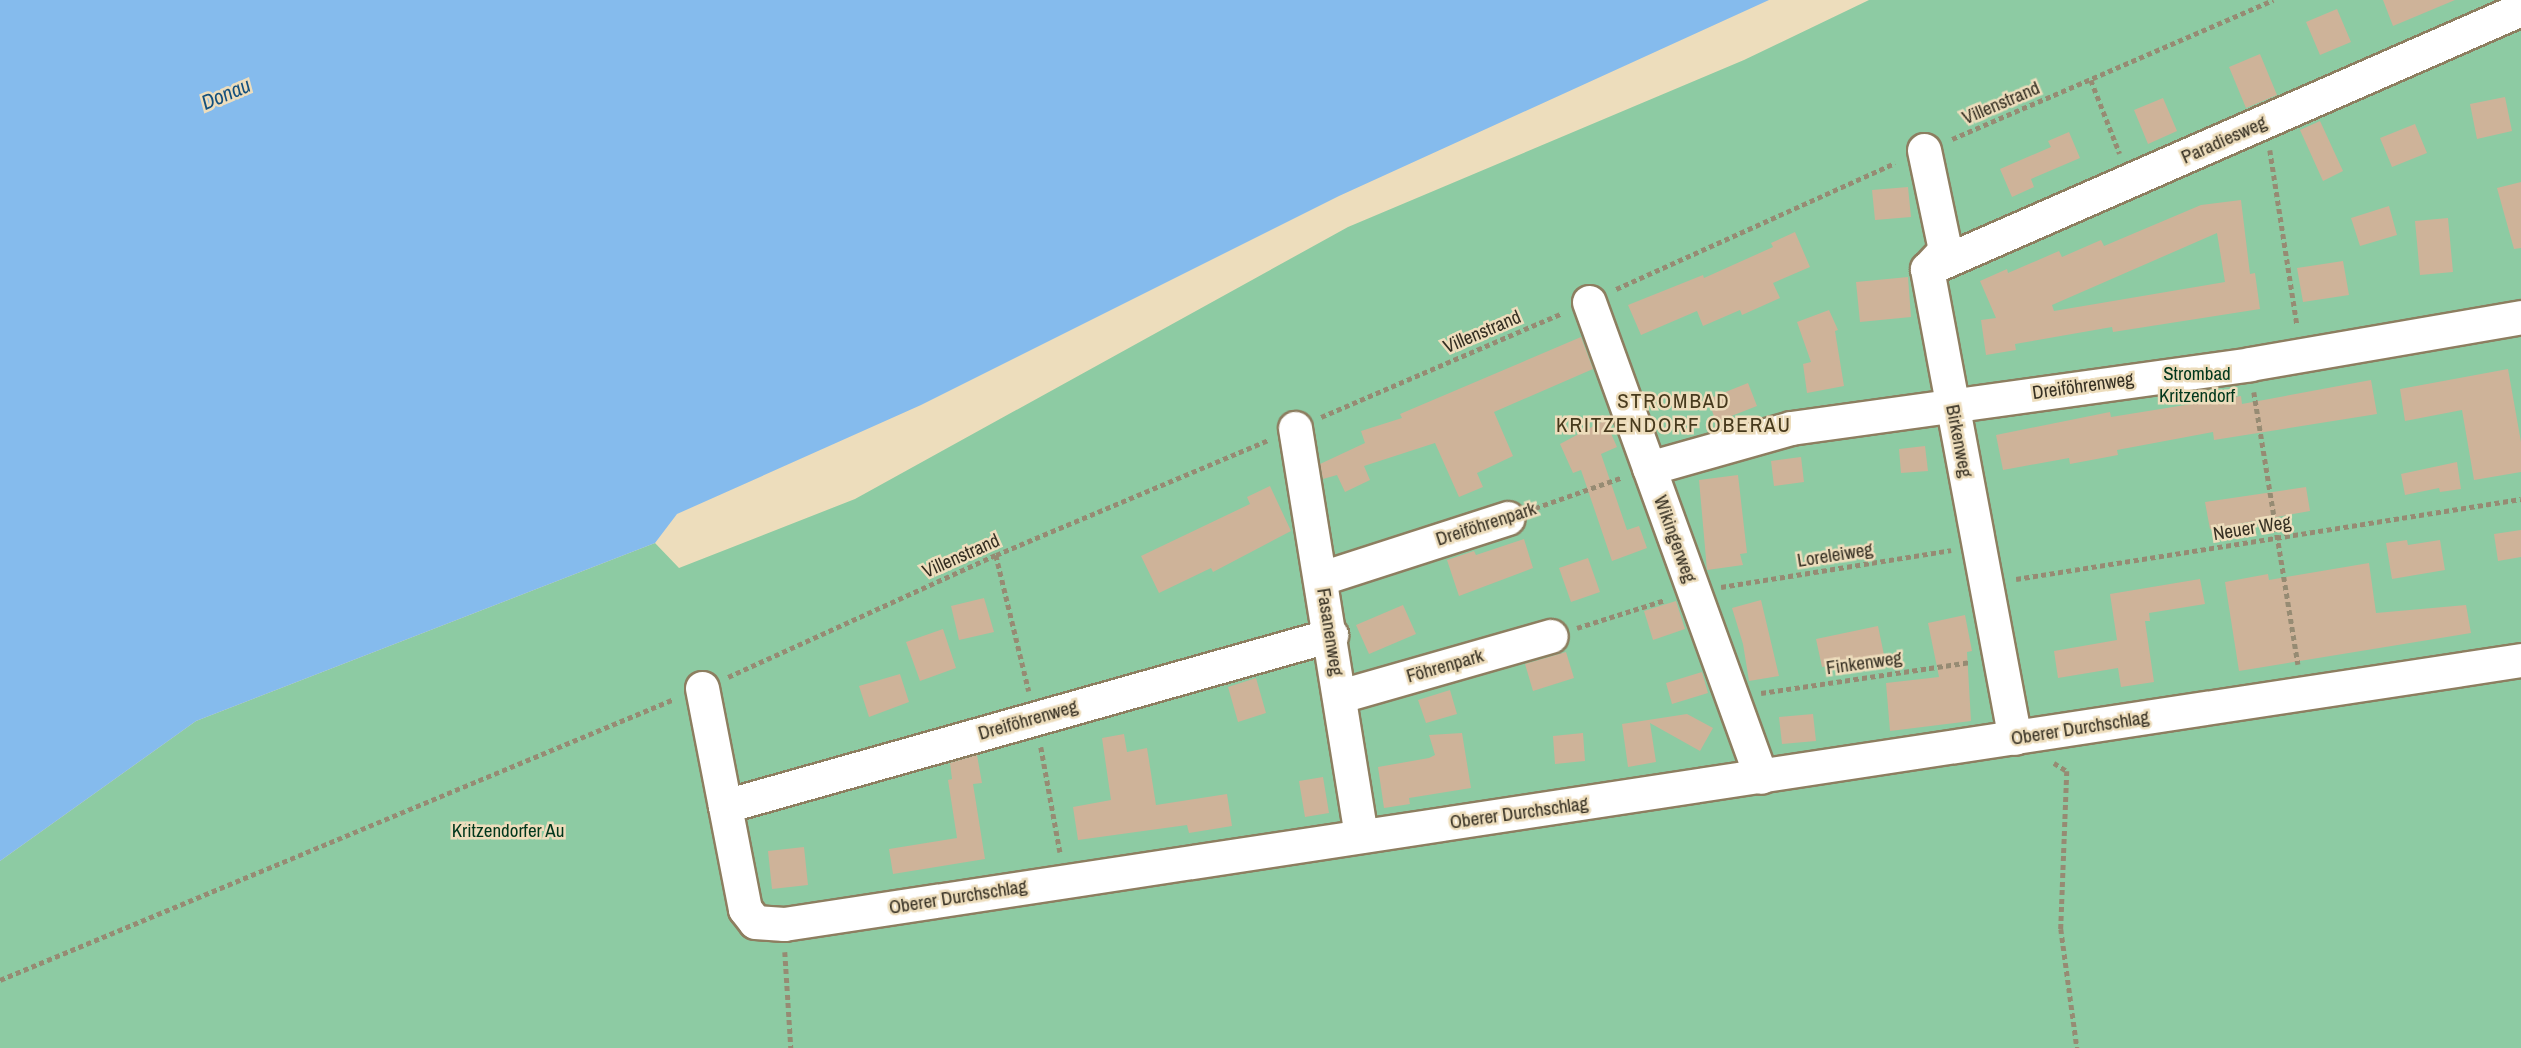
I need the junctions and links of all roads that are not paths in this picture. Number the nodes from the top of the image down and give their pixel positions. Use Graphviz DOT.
graph roads {
  1 [pos="2521,9"];
  2 [pos="1924,150"];
  3 [pos="1927,269"];
  4 [pos="1589,302"];
  5 [pos="2521,317"];
  6 [pos="1952,404"];
  7 [pos="1296,428"];
  8 [pos="1649,468"];
  9 [pos="1508,518"];
  10 [pos="1322,578"];
  11 [pos="1331,635"];
  12 [pos="1551,636"];
  13 [pos="2521,660"];
  14 [pos="702,688"];
  15 [pos="1340,696"];
  16 [pos="2015,738"];
  17 [pos="1761,777"];
  18 [pos="725,806"];
  19 [pos="1361,836"];
  1 -- 3 [label="street, Paradiesweg"];
  2 -- 3 [label="street"];
  3 -- 6 [label="street, Birkenweg"];
  4 -- 8 [label="street, Wikingerweg"];
  5 -- 6 [label="street, Dreiföhrenweg"];
  6 -- 8 [label="street, Dreiföhrenweg"];
  6 -- 16 [label="street, Birkenweg"];
  7 -- 10 [label="street, Fasanenweg"];
  8 -- 17 [label="street, Wikingerweg"];
  9 -- 10 [label="street, Dreiföhrenpark"];
  10 -- 11 [label="street, Fasanenweg"];
  11 -- 15 [label="street, Fasanenweg"];
  11 -- 18 [label="street, Dreiföhrenweg"];
  12 -- 15 [label="street, Föhrenpark"];
  13 -- 16 [label="street, Oberer Durchschlag"];
  14 -- 18 [label="street, Oberer Durchschlag"];
  15 -- 19 [label="street, Fasanenweg"];
  16 -- 17 [label="street, Oberer Durchschlag"];
  17 -- 19 [label="street, Oberer Durchschlag"];
  18 -- 19 [label="street, Oberer Durchschlag"];
}
